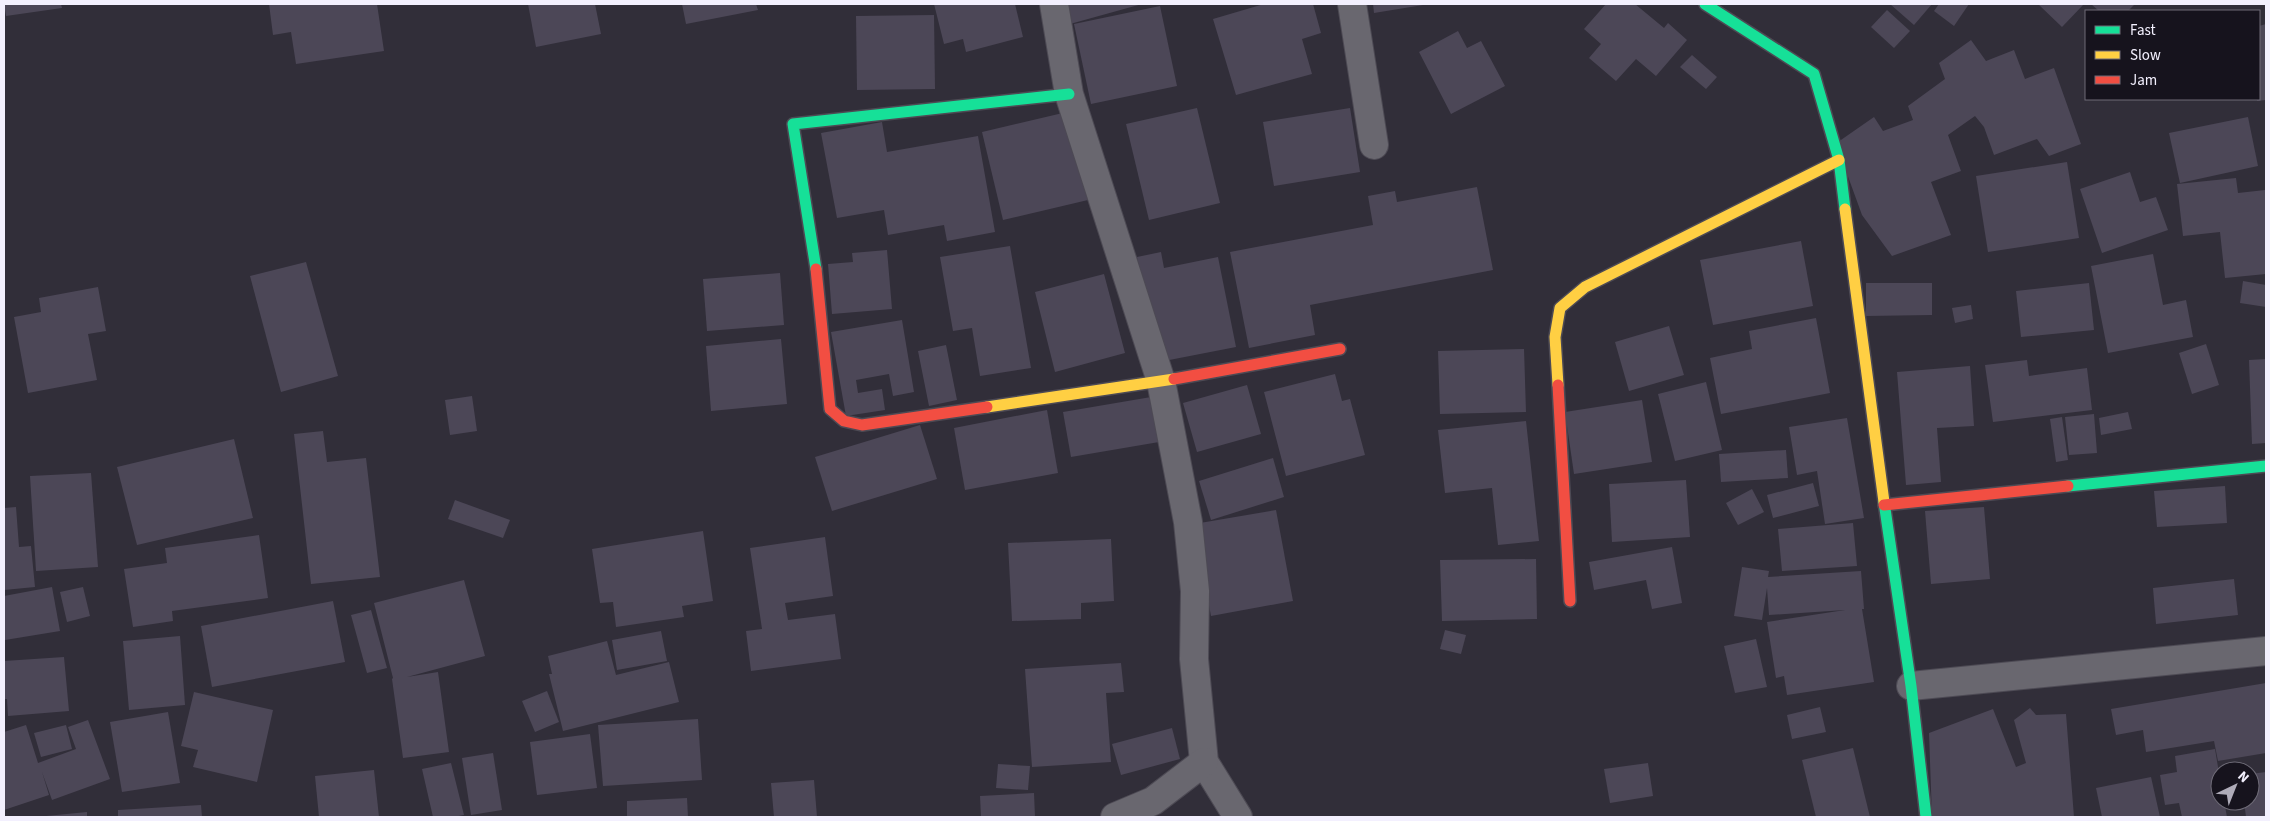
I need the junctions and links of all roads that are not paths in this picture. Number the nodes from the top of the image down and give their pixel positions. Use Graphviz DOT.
graph roads {
  1 [pos="1054,4"];
  2 [pos="1352,4"];
  3 [pos="1705,4"];
  4 [pos="1069,94"];
  5 [pos="1374,145"];
  6 [pos="1839,160"];
  7 [pos="1340,349"];
  8 [pos="1161,381"];
  9 [pos="2266,466"];
  10 [pos="1884,505"];
  11 [pos="1570,601"];
  12 [pos="2266,651"];
  13 [pos="1911,686"];
  14 [pos="1204,762"];
  15 [pos="1115,817"];
  16 [pos="1238,817"];
  17 [pos="1926,817"];
  1 -- 4 [label="street"];
  2 -- 5 [label="street"];
  3 -- 6 [label="street"];
  4 -- 8 [label="street"];
  4 -- 8 [label="street"];
  6 -- 10 [label="street"];
  6 -- 11 [label="street"];
  7 -- 8 [label="street"];
  8 -- 14 [label="street"];
  9 -- 10 [label="street"];
  10 -- 13 [label="street"];
  12 -- 13 [label="street"];
  13 -- 17 [label="street"];
  14 -- 15 [label="street"];
  14 -- 16 [label="street"];
}
